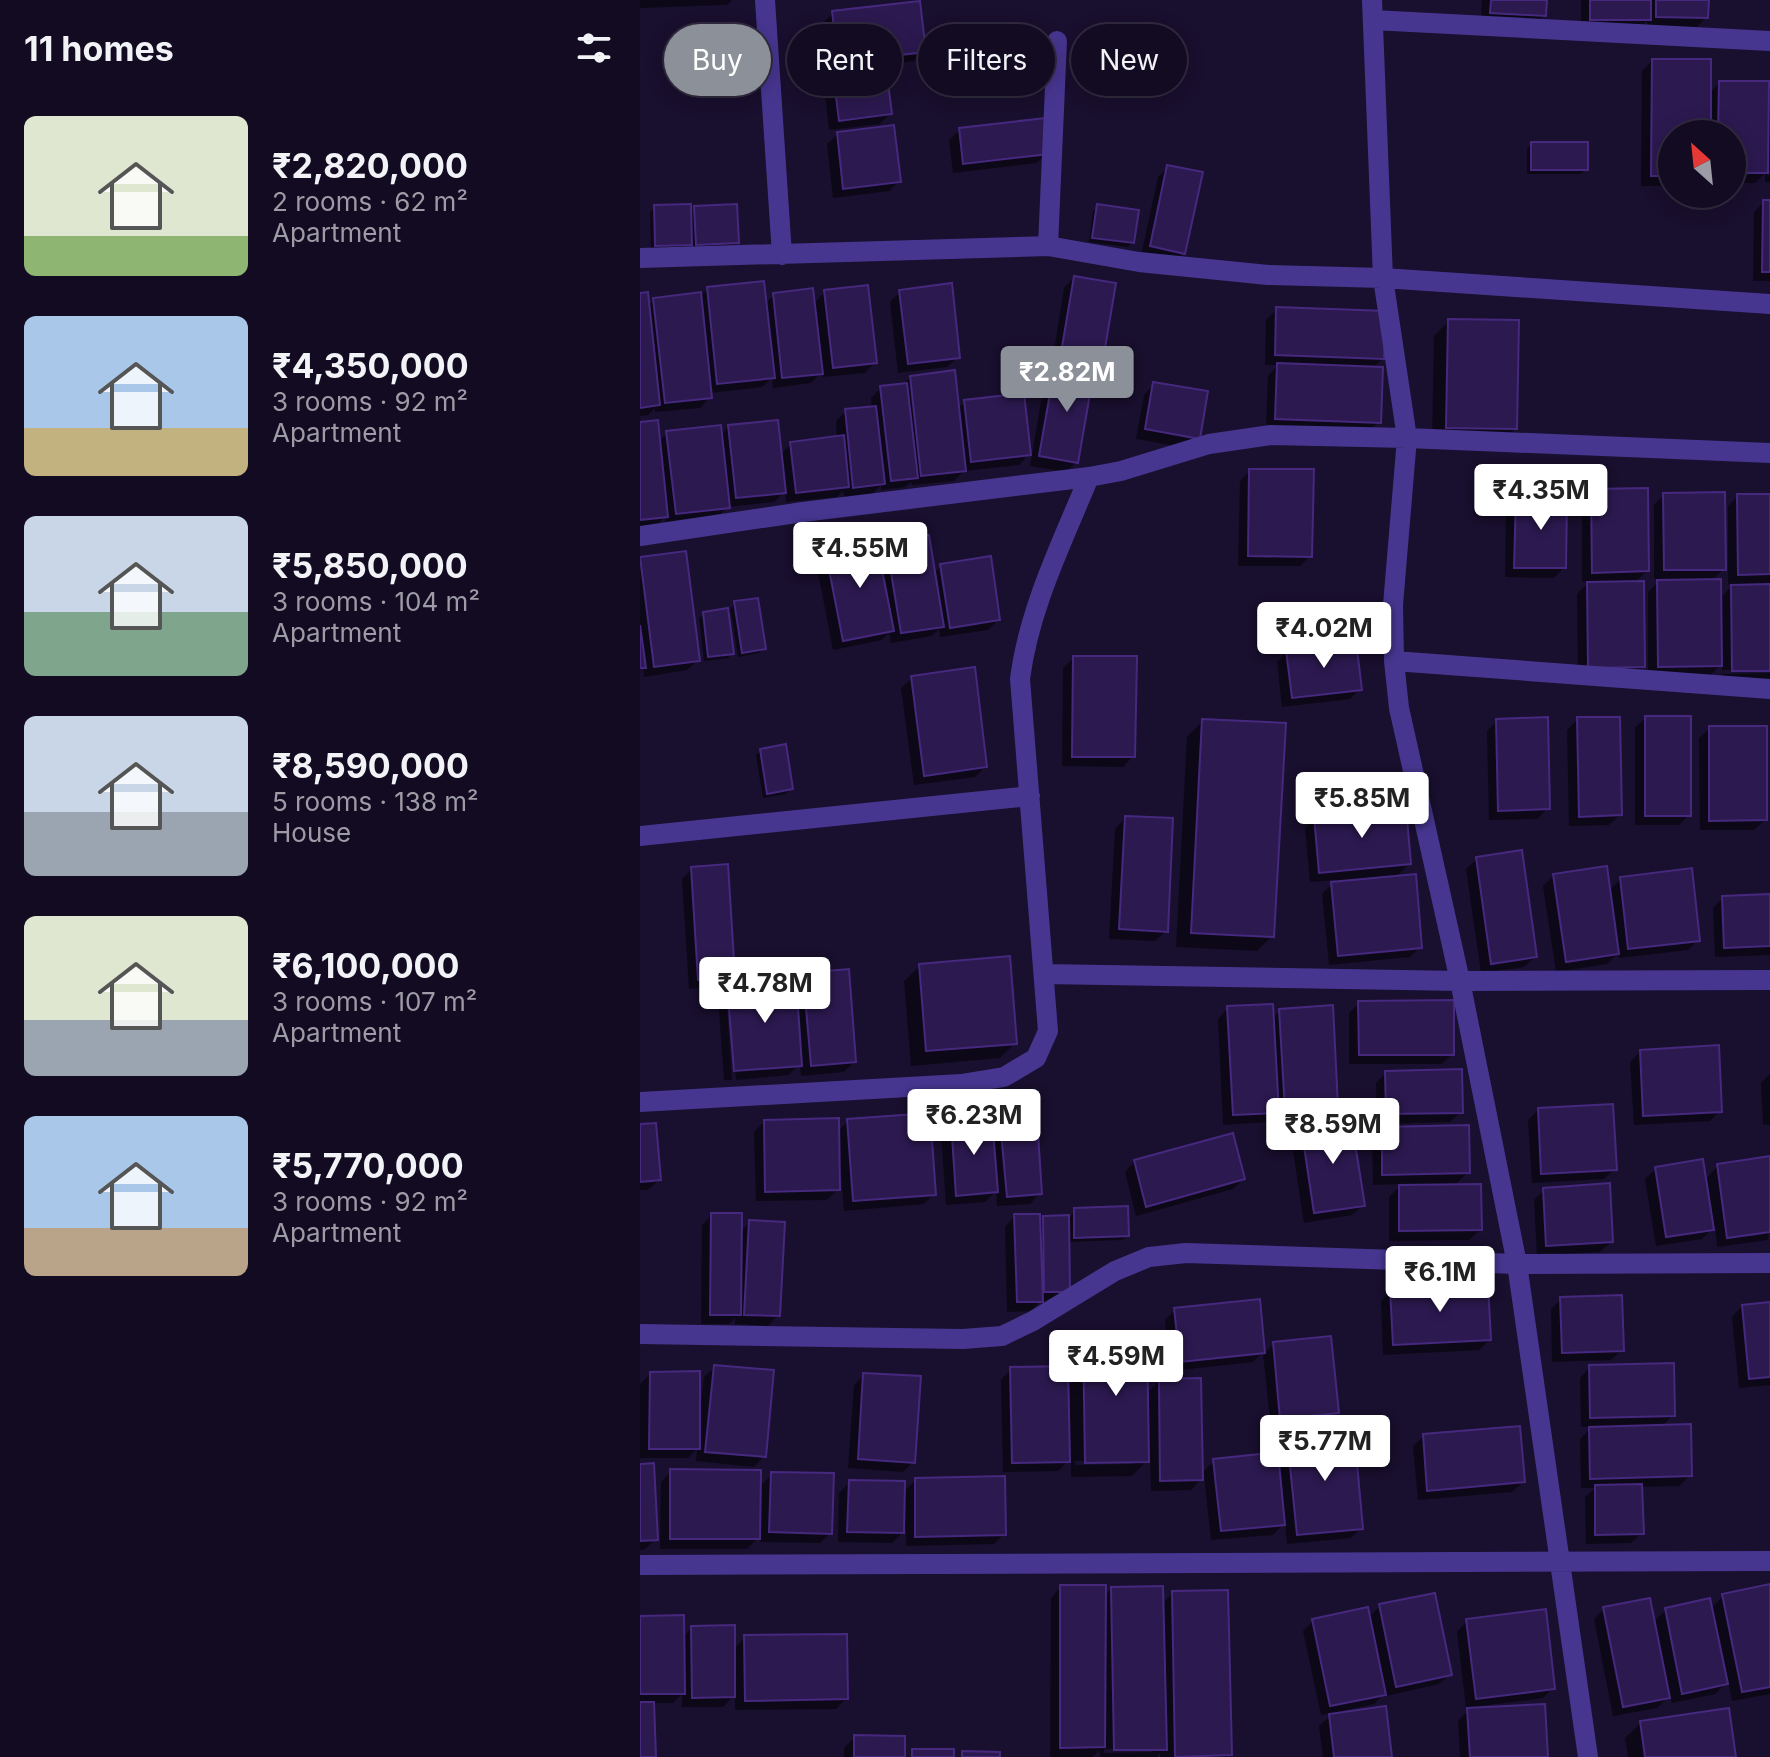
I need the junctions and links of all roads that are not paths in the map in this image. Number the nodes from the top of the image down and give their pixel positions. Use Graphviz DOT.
graph roads {
  1 [pos="765,0"];
  2 [pos="1373,10"];
  3 [pos="1057,41"];
  4 [pos="1770,41"];
  5 [pos="1048,246"];
  6 [pos="782,255"];
  7 [pos="640,258"];
  8 [pos="1383,278"];
  9 [pos="1770,304"];
  10 [pos="1407,438"];
  11 [pos="1770,453"];
  12 [pos="1089,477"];
  13 [pos="640,536"];
  14 [pos="1394,661"];
  15 [pos="1770,689"];
  16 [pos="1030,796"];
  17 [pos="640,836"];
  18 [pos="1044,974"];
  19 [pos="1770,980"];
  20 [pos="1460,981"];
  21 [pos="640,1102"];
  22 [pos="1770,1263"];
  23 [pos="1517,1264"];
  24 [pos="640,1334"];
  25 [pos="1770,1561"];
  26 [pos="1559,1563"];
  27 [pos="640,1565"];
  28 [pos="1588,1757"];
  1 -- 6 [label="street"];
  2 -- 4 [label="street"];
  2 -- 8 [label="street"];
  3 -- 5 [label="street"];
  5 -- 6 [label="street"];
  5 -- 8 [label="street"];
  6 -- 7 [label="street"];
  8 -- 9 [label="street"];
  8 -- 10 [label="street"];
  10 -- 11 [label="street"];
  10 -- 12 [label="street"];
  10 -- 14 [label="street"];
  12 -- 13 [label="street"];
  12 -- 16 [label="street"];
  14 -- 15 [label="street"];
  14 -- 20 [label="street"];
  16 -- 17 [label="street"];
  16 -- 18 [label="street"];
  18 -- 20 [label="street"];
  18 -- 21 [label="street"];
  19 -- 20 [label="street"];
  20 -- 23 [label="street"];
  22 -- 23 [label="street"];
  23 -- 24 [label="street"];
  23 -- 26 [label="street"];
  25 -- 26 [label="street"];
  26 -- 27 [label="street"];
  26 -- 28 [label="street"];
}
